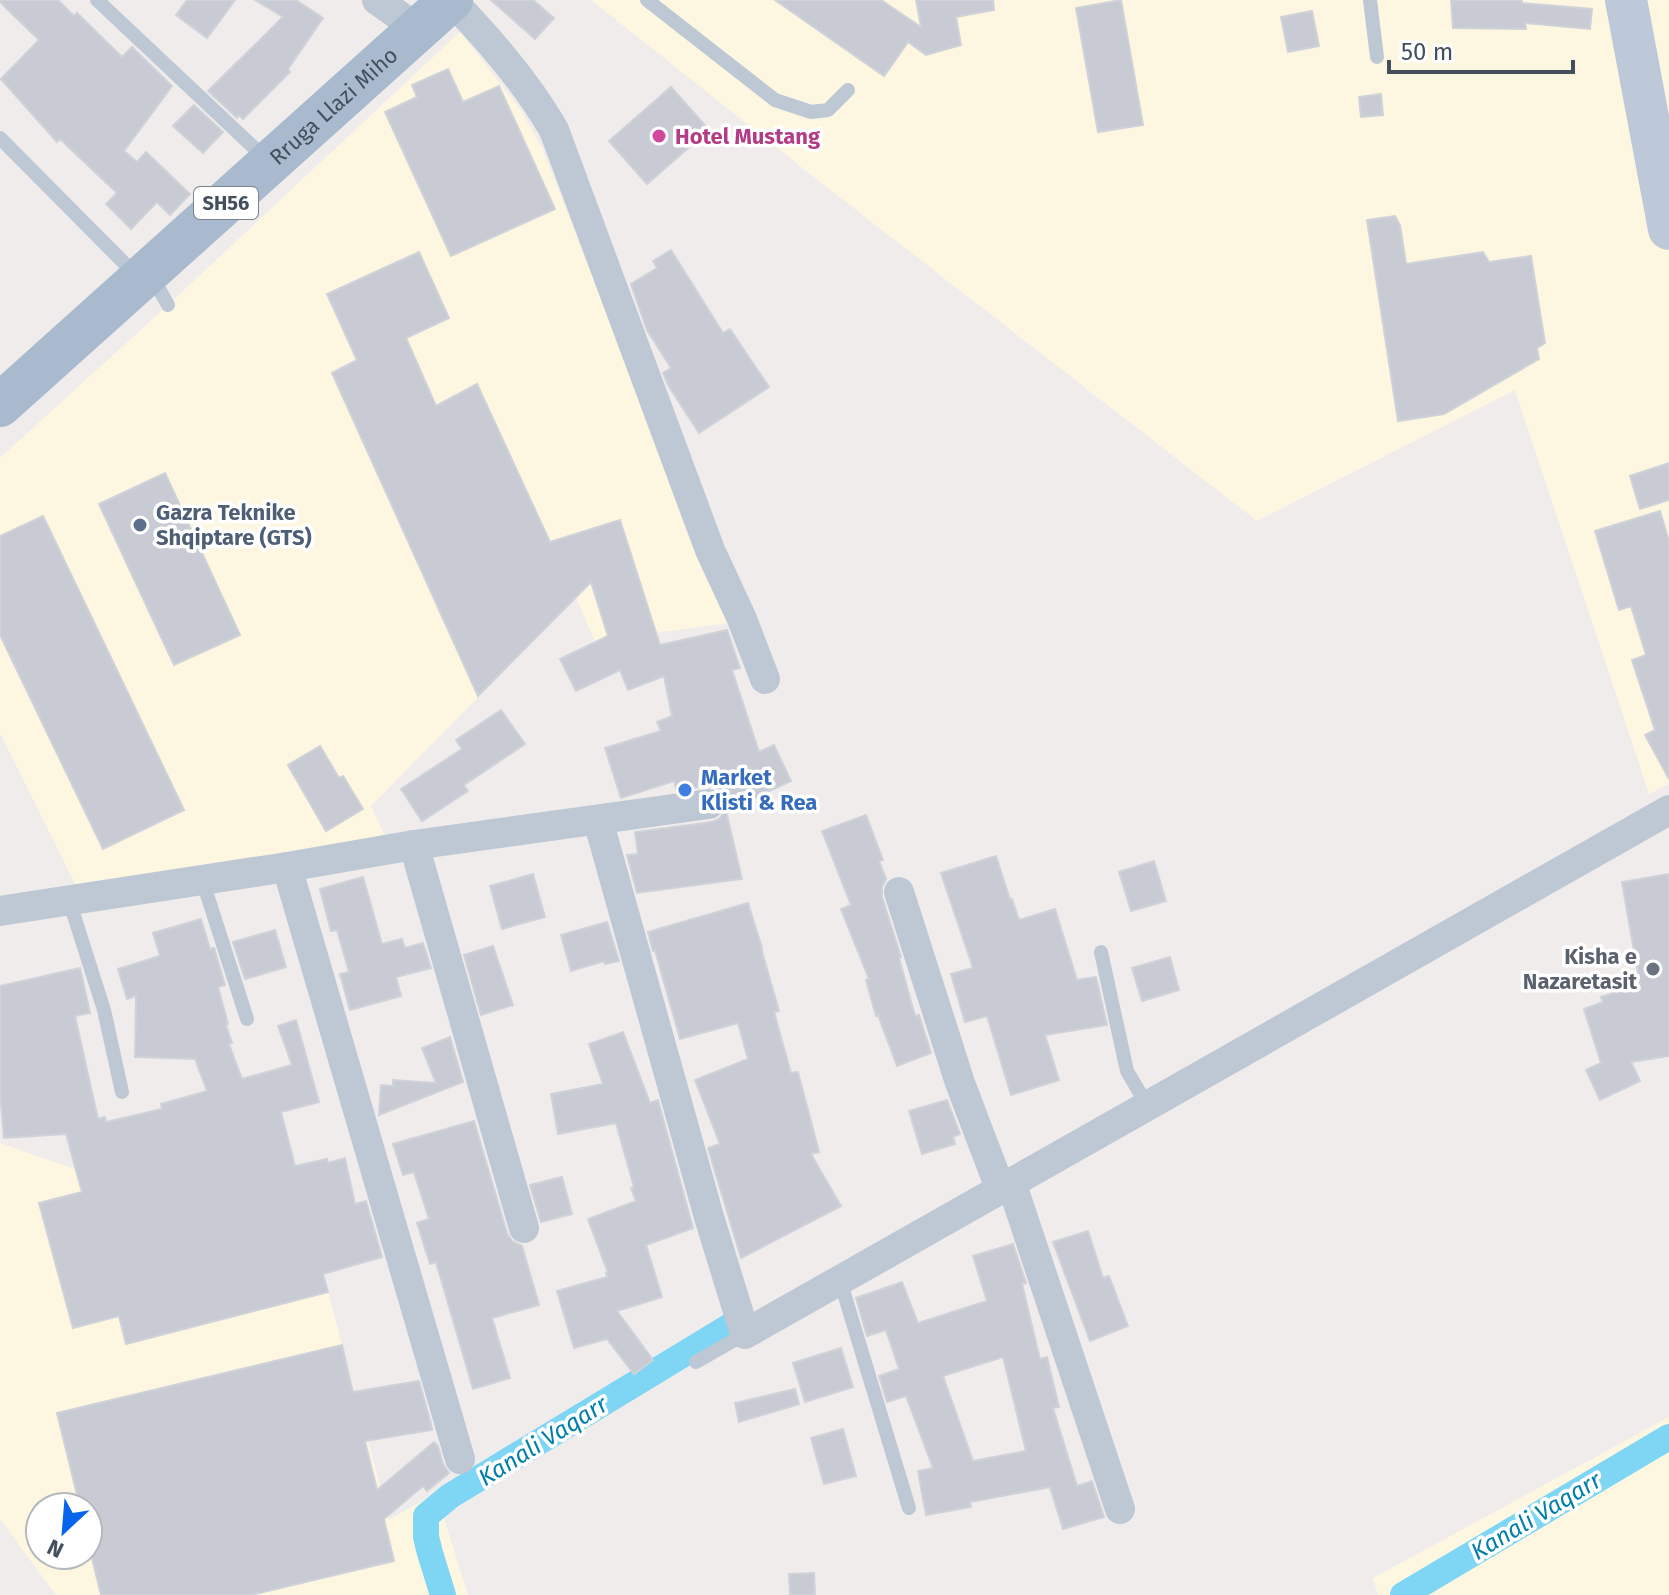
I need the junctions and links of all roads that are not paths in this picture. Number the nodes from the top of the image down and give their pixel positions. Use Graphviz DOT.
graph roads {
  1 [pos="97,0"];
  2 [pos="377,0"];
  3 [pos="451,0"];
  4 [pos="647,0"];
  5 [pos="1370,0"];
  6 [pos="1626,0"];
  7 [pos="418,29"];
  8 [pos="1377,57"];
  9 [pos="848,90"];
  10 [pos="0,138"];
  11 [pos="269,163"];
  12 [pos="1669,229"];
  13 [pos="153,285"];
  14 [pos="0,405"];
  15 [pos="765,679"];
  16 [pos="709,804"];
  17 [pos="1669,810"];
  18 [pos="598,820"];
  19 [pos="414,845"];
  20 [pos="287,867"];
  21 [pos="202,879"];
  22 [pos="899,892"];
  23 [pos="69,900"];
  24 [pos="0,911"];
  25 [pos="1101,952"];
  26 [pos="247,1019"];
  27 [pos="122,1092"];
  28 [pos="1147,1105"];
  29 [pos="1006,1185"];
  30 [pos="524,1228"];
  31 [pos="840,1279"];
  32 [pos="745,1334"];
  33 [pos="696,1362"];
  34 [pos="460,1459"];
  35 [pos="909,1508"];
  36 [pos="1120,1509"];
  1 -- 11 [label="lane"];
  2 -- 7 [label="street"];
  3 -- 7 [label="main road, Rruga Llazi Miho / SH56"];
  3 -- 15 [label="street"];
  4 -- 9 [label="lane"];
  5 -- 8 [label="lane"];
  6 -- 12 [label="street"];
  7 -- 11 [label="main road, Rruga Llazi Miho / SH56"];
  10 -- 13 [label="lane"];
  11 -- 13 [label="main road, Rruga Llazi Miho / SH56"];
  13 -- 14 [label="main road, Rruga Llazi Miho / SH56"];
  16 -- 18 [label="street"];
  17 -- 28 [label="street"];
  18 -- 19 [label="street"];
  18 -- 32 [label="street"];
  19 -- 20 [label="street"];
  19 -- 30 [label="street"];
  20 -- 21 [label="street"];
  20 -- 34 [label="street"];
  21 -- 23 [label="street"];
  21 -- 26 [label="lane"];
  22 -- 29 [label="street"];
  23 -- 24 [label="street"];
  23 -- 27 [label="lane"];
  25 -- 28 [label="lane"];
  28 -- 29 [label="street"];
  29 -- 31 [label="street"];
  29 -- 36 [label="street"];
  31 -- 32 [label="street"];
  31 -- 35 [label="lane"];
  32 -- 33 [label="lane"];
}
